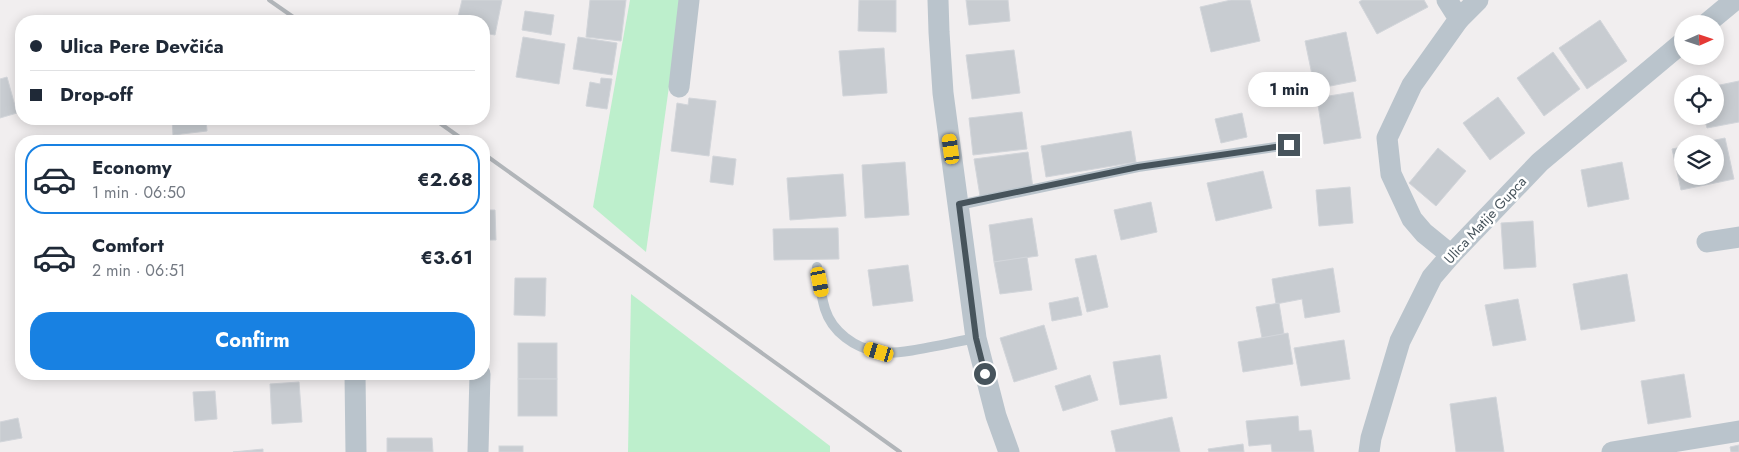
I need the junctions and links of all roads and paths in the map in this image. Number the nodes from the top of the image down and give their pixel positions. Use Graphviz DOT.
graph roads {
  1 [pos="689,0"];
  2 [pos="938,0"];
  3 [pos="1447,0"];
  4 [pos="1478,0"];
  5 [pos="1735,0"];
  6 [pos="1717,15"];
  7 [pos="1458,19"];
  8 [pos="1674,50"];
  9 [pos="679,87"];
  10 [pos="1289,145"];
  11 [pos="959,204"];
  12 [pos="1739,237"];
  13 [pos="1707,242"];
  14 [pos="1451,255"];
  15 [pos="817,268"];
  16 [pos="976,338"];
  17 [pos="355,380"];
  18 [pos="480,380"];
  19 [pos="1739,431"];
  20 [pos="356,452"];
  21 [pos="478,452"];
  22 [pos="1010,452"];
  23 [pos="1370,452"];
  24 [pos="1612,452"];
  1 -- 9 [label="street"];
  2 -- 11 [label="street"];
  3 -- 7 [label="street"];
  4 -- 7 [label="street"];
  5 -- 6 [label="street"];
  7 -- 14 [label="street"];
  8 -- 14 [label="street, Ulica Matije Gupca"];
  10 -- 11 [label="lane"];
  11 -- 16 [label="street"];
  12 -- 13 [label="street"];
  14 -- 23 [label="street, Ulica Matije Gupca"];
  15 -- 16 [label="lane"];
  16 -- 22 [label="street"];
  17 -- 20 [label="street"];
  18 -- 21 [label="street"];
  19 -- 24 [label="street"];
}
